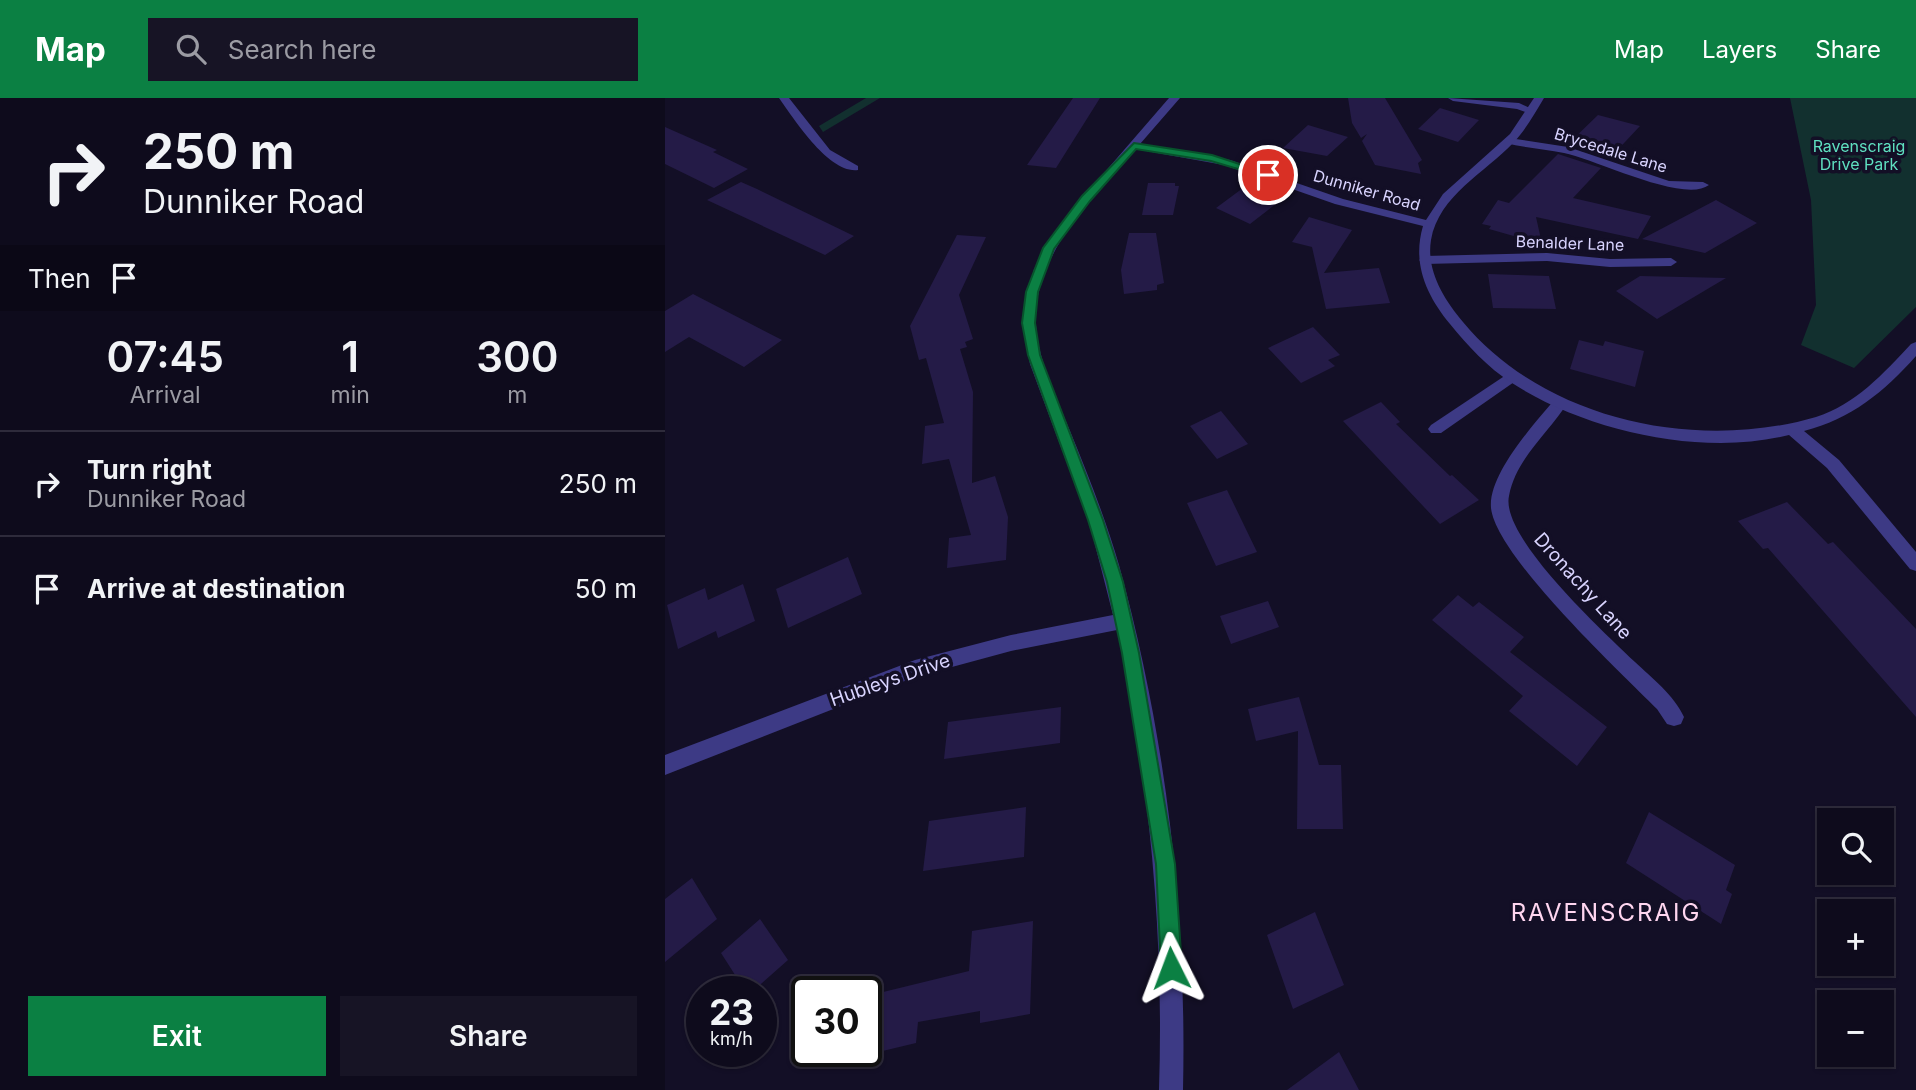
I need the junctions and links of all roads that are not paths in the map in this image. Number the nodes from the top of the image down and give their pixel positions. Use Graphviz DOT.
graph roads {
  1 [pos="784,98"];
  2 [pos="1175,98"];
  3 [pos="1453,98"];
  4 [pos="1539,98"];
  5 [pos="1531,111"];
  6 [pos="1510,141"];
  7 [pos="1134,146"];
  8 [pos="854,168"];
  9 [pos="1703,185"];
  10 [pos="1429,224"];
  11 [pos="1425,260"];
  12 [pos="1671,262"];
  13 [pos="1916,347"];
  14 [pos="1512,376"];
  15 [pos="1561,402"];
  16 [pos="1436,429"];
  17 [pos="1792,429"];
  18 [pos="1916,564"];
  19 [pos="1123,621"];
  20 [pos="1674,717"];
  21 [pos="665,765"];
  22 [pos="1171,1090"];
  1 -- 8 [label="street"];
  2 -- 7 [label="street"];
  3 -- 5 [label="street"];
  4 -- 5 [label="street"];
  5 -- 6 [label="street"];
  6 -- 9 [label="street, Brycedale Lane"];
  6 -- 10 [label="street"];
  7 -- 10 [label="street, Dunniker Road"];
  7 -- 19 [label="street"];
  10 -- 11 [label="street"];
  11 -- 12 [label="street, Benalder Lane"];
  11 -- 14 [label="street"];
  13 -- 17 [label="street"];
  14 -- 15 [label="street"];
  14 -- 16 [label="street"];
  15 -- 17 [label="street"];
  15 -- 20 [label="street, Dronachy Lane"];
  17 -- 18 [label="street"];
  19 -- 21 [label="street, Hubleys Drive"];
  19 -- 22 [label="street"];
}
